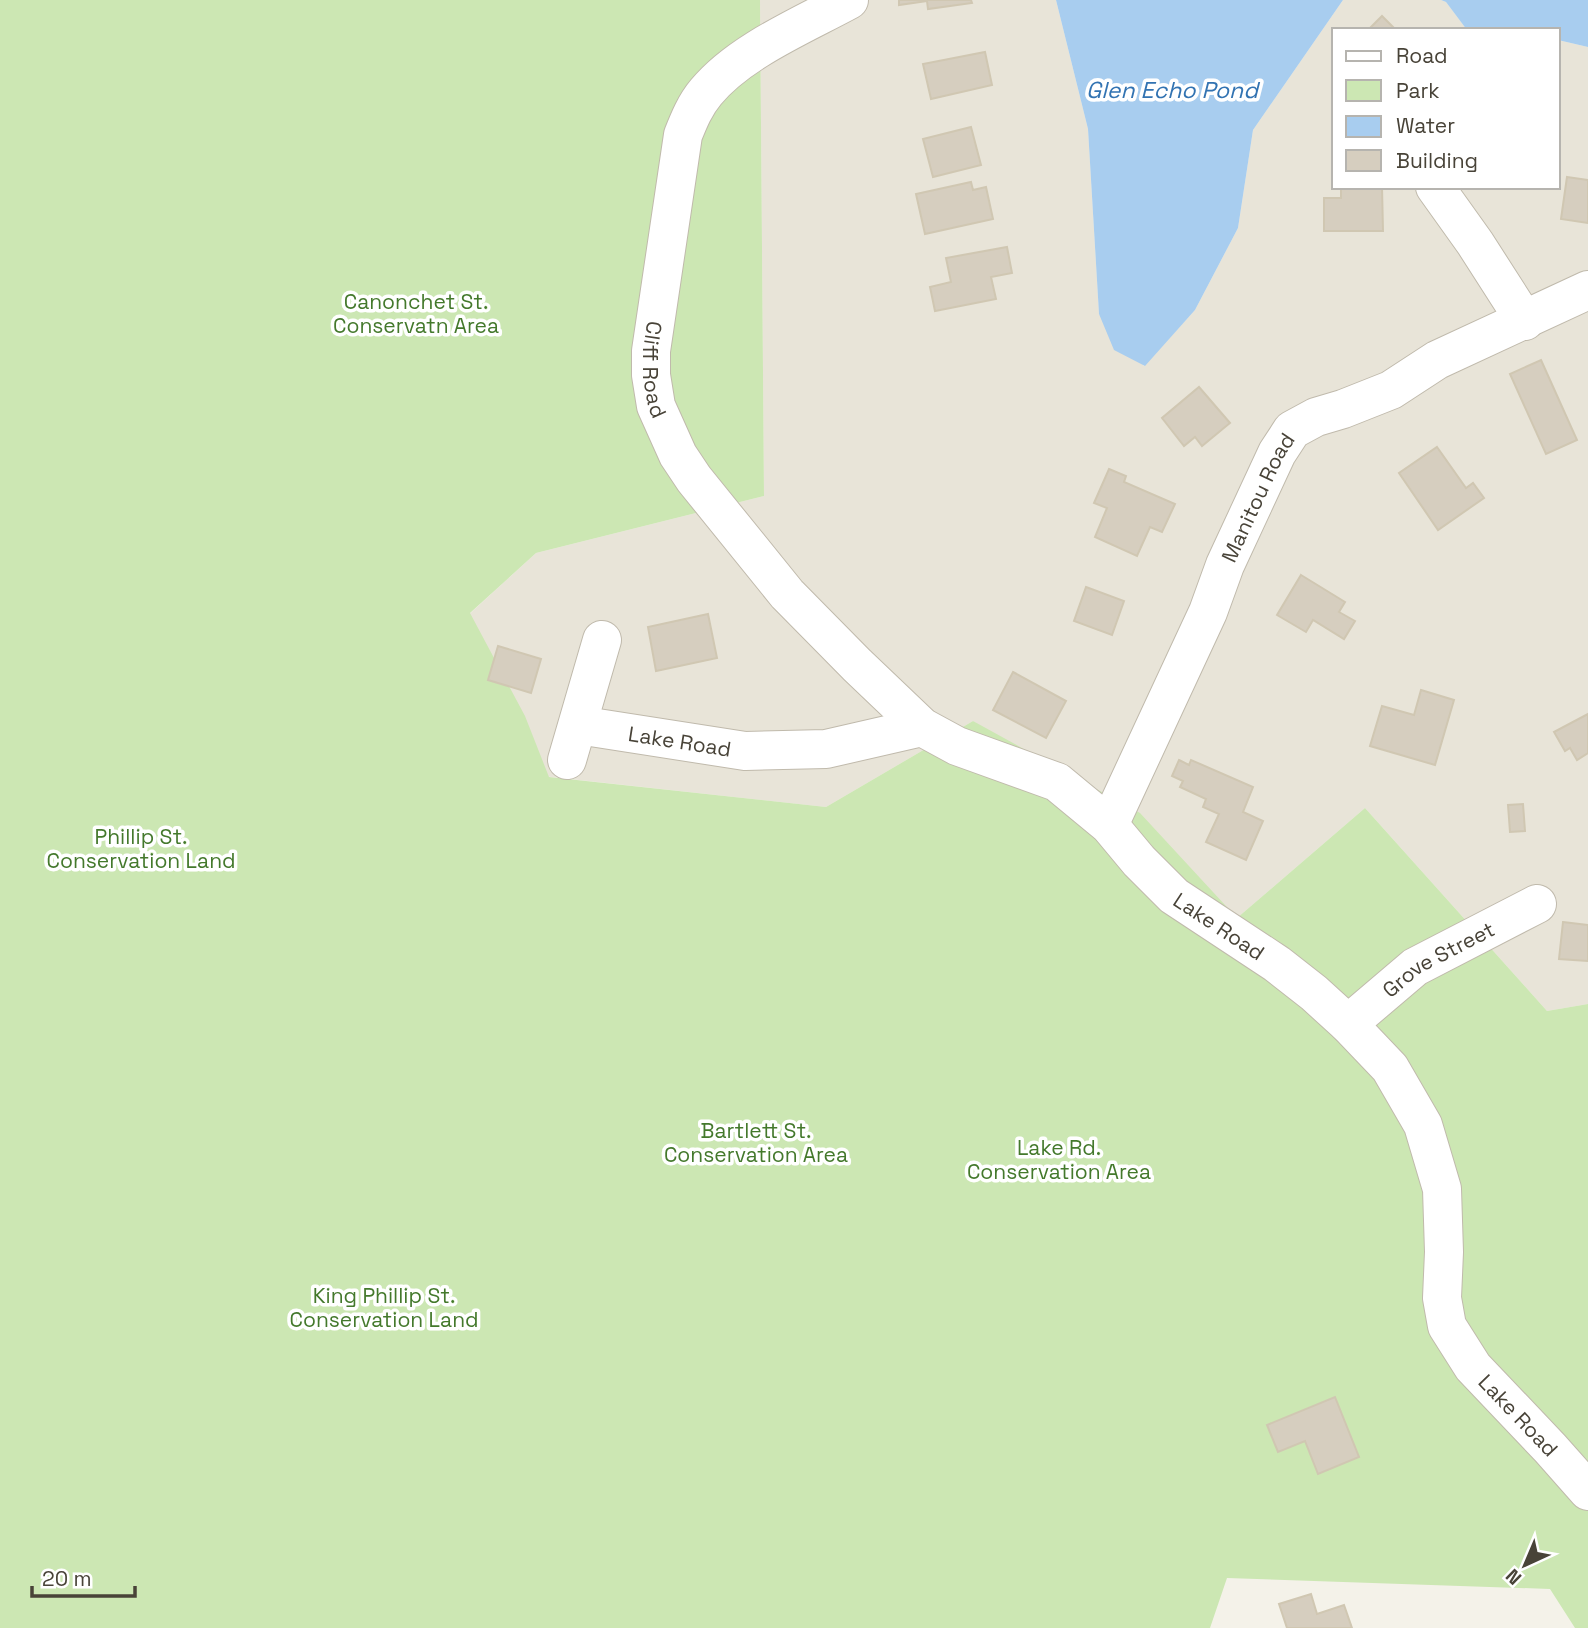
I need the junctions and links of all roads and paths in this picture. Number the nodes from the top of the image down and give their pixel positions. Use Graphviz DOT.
graph roads {
  1 [pos="849,0"];
  2 [pos="1436,189"];
  3 [pos="1581,299"];
  4 [pos="1525,321"];
  5 [pos="602,639"];
  6 [pos="922,727"];
  7 [pos="1109,825"];
  8 [pos="1537,904"];
  9 [pos="1348,1024"];
  10 [pos="1588,1491"];
  1 -- 6 [label="street, Cliff Road"];
  2 -- 4 [label="street"];
  3 -- 4 [label="street, Manitou Road"];
  4 -- 7 [label="street, Manitou Road"];
  5 -- 6 [label="street, Lake Road"];
  6 -- 7 [label="street, Lake Road"];
  7 -- 9 [label="street, Lake Road"];
  8 -- 9 [label="street, Grove Street"];
  9 -- 10 [label="street, Lake Road"];
}
